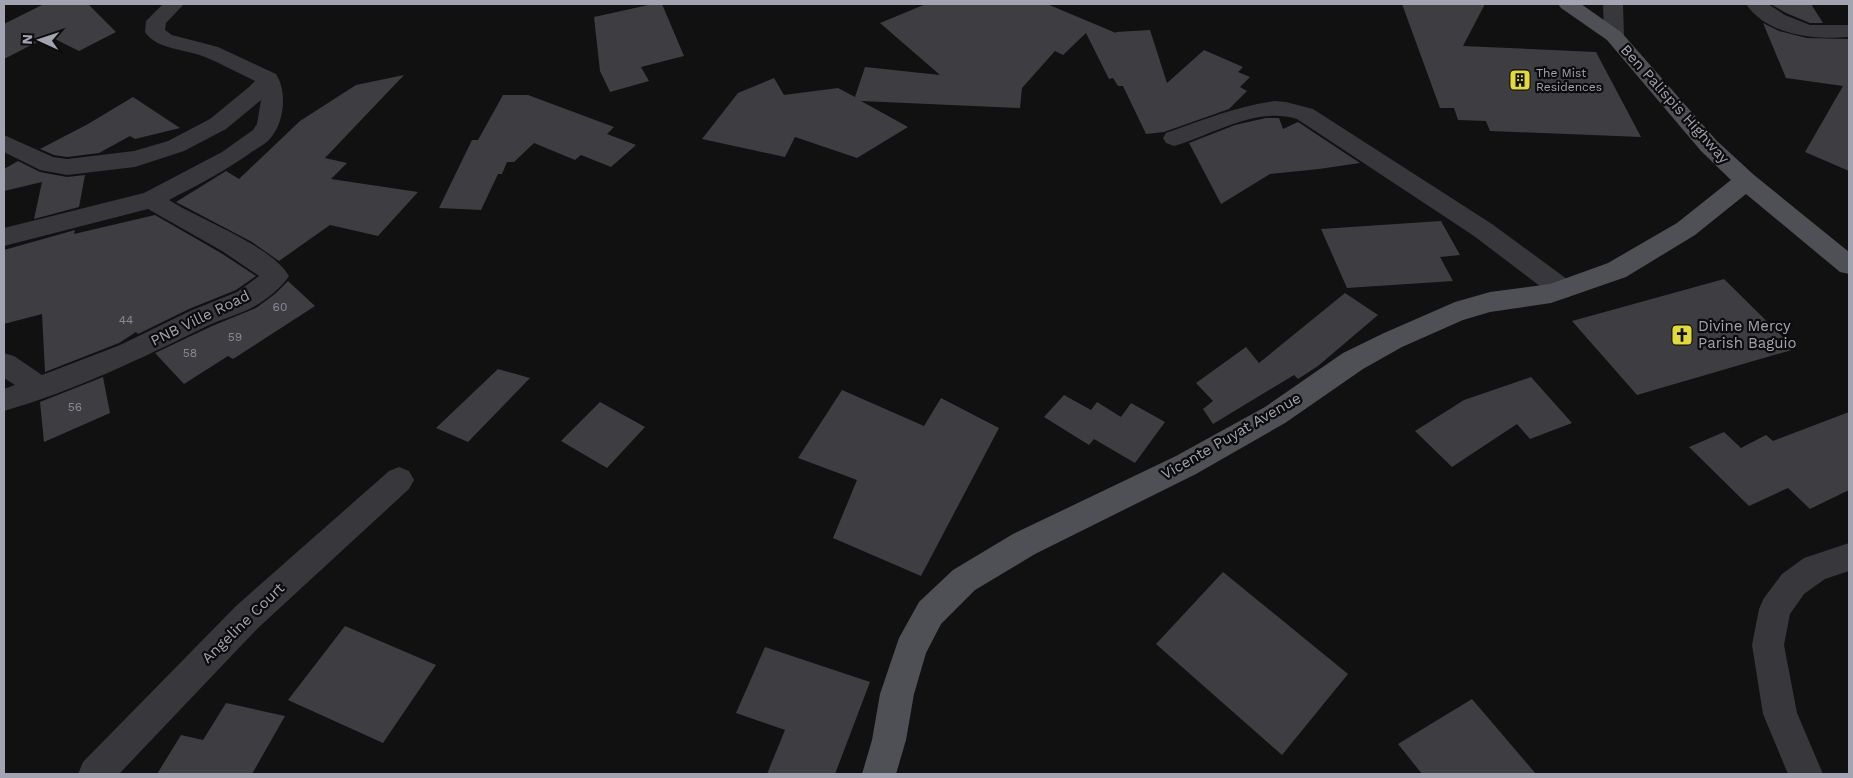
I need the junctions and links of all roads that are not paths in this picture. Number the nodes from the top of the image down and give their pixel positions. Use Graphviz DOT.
graph roads {
  1 [pos="174,4"];
  2 [pos="1568,4"];
  3 [pos="1613,4"];
  4 [pos="1756,4"];
  5 [pos="1849,31"];
  6 [pos="1614,36"];
  7 [pos="268,79"];
  8 [pos="1174,138"];
  9 [pos="4,142"];
  10 [pos="1746,181"];
  11 [pos="151,200"];
  12 [pos="4,237"];
  13 [pos="1849,265"];
  14 [pos="1562,289"];
  15 [pos="4,364"];
  16 [pos="40,388"];
  17 [pos="4,400"];
  18 [pos="398,480"];
  19 [pos="1849,557"];
  20 [pos="95,774"];
  21 [pos="879,774"];
  22 [pos="1805,774"];
  1 -- 7 [label="street"];
  2 -- 6 [label="main road, Ben Palispis Highway"];
  3 -- 6 [label="street"];
  4 -- 5 [label="street"];
  6 -- 10 [label="main road, Ben Palispis Highway"];
  7 -- 9 [label="street"];
  7 -- 11 [label="street"];
  8 -- 14 [label="street"];
  10 -- 13 [label="main road, Ben Palispis Highway"];
  10 -- 14 [label="main road, Vicente Puyat Avenue"];
  11 -- 12 [label="street"];
  11 -- 16 [label="street, PNB Ville Road"];
  14 -- 21 [label="main road, Vicente Puyat Avenue"];
  15 -- 16 [label="street"];
  16 -- 17 [label="street, PNB Ville Road"];
  18 -- 20 [label="street, Angeline Court"];
  19 -- 22 [label="street"];
}
